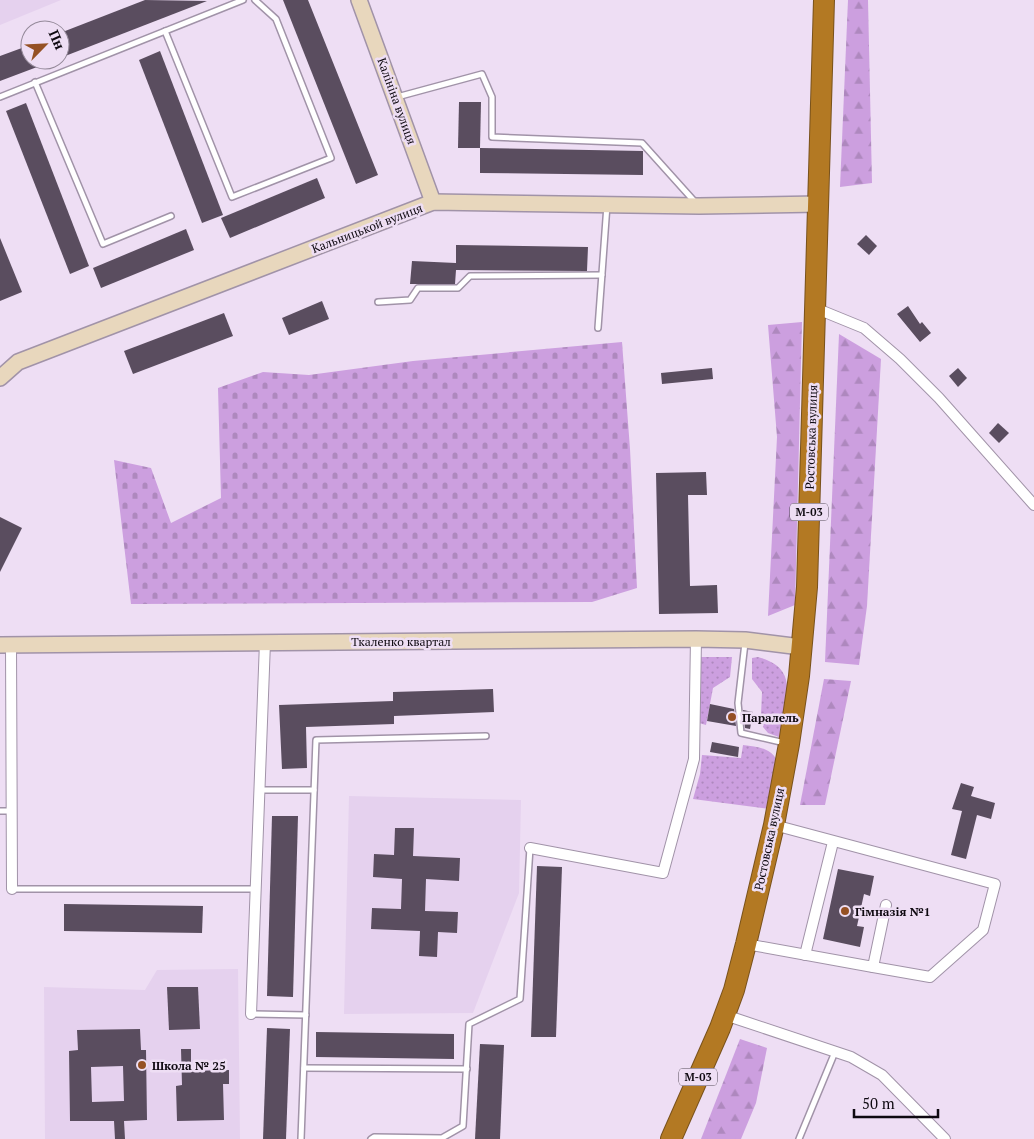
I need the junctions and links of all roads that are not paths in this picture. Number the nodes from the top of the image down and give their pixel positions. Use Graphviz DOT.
graph roads {
  1 [pos="243,0"];
  2 [pos="255,0"];
  3 [pos="359,0"];
  4 [pos="824,0"];
  5 [pos="166,31"];
  6 [pos="36,82"];
  7 [pos="0,97"];
  8 [pos="396,97"];
  9 [pos="434,202"];
  10 [pos="819,204"];
  11 [pos="607,205"];
  12 [pos="699,206"];
  13 [pos="171,216"];
  14 [pos="602,274"];
  15 [pos="378,302"];
  16 [pos="815,308"];
  17 [pos="598,328"];
  18 [pos="0,378"];
  19 [pos="1034,505"];
  20 [pos="696,639"];
  21 [pos="745,640"];
  22 [pos="265,642"];
  23 [pos="6,645"];
  24 [pos="801,647"];
  25 [pos="486,736"];
  26 [pos="789,744"];
  27 [pos="259,790"];
  28 [pos="314,790"];
  29 [pos="0,811"];
  30 [pos="12,811"];
  31 [pos="774,825"];
  32 [pos="833,842"];
  33 [pos="530,848"];
  34 [pos="12,889"];
  35 [pos="255,889"];
  36 [pos="886,905"];
  37 [pos="746,944"];
  38 [pos="805,955"];
  39 [pos="873,967"];
  40 [pos="251,1014"];
  41 [pos="306,1015"];
  42 [pos="725,1015"];
  43 [pos="836,1052"];
  44 [pos="304,1068"];
  45 [pos="467,1069"];
  46 [pos="302,1139"];
  47 [pos="371,1139"];
  48 [pos="671,1139"];
  49 [pos="799,1139"];
  50 [pos="945,1139"];
  1 -- 5 [label="lane"];
  2 -- 5 [label="lane"];
  3 -- 8 [label="street, Калініна вулиця"];
  4 -- 10 [label="highway, Ростовська вулиця / М-03"];
  5 -- 6 [label="lane"];
  6 -- 7 [label="lane"];
  6 -- 13 [label="lane"];
  8 -- 9 [label="street, Калініна вулиця"];
  8 -- 12 [label="lane"];
  9 -- 11 [label="street, Кальницькой вулиця"];
  9 -- 18 [label="street, Кальницькой вулиця"];
  10 -- 12 [label="street, Кальницькой вулиця"];
  10 -- 16 [label="highway, Ростовська вулиця / М-03"];
  11 -- 12 [label="street, Кальницькой вулиця"];
  11 -- 14 [label="lane"];
  14 -- 15 [label="lane"];
  14 -- 17 [label="lane"];
  16 -- 19 [label="street"];
  16 -- 24 [label="highway, Ростовська вулиця / М-03"];
  20 -- 21 [label="street, Ткаленко квартал"];
  20 -- 22 [label="street, Ткаленко квартал"];
  20 -- 33 [label="street"];
  21 -- 24 [label="street, Ткаленко квартал"];
  21 -- 26 [label="lane"];
  22 -- 23 [label="street, Ткаленко квартал"];
  22 -- 27 [label="street"];
  23 -- 30 [label="street"];
  24 -- 26 [label="highway, Ростовська вулиця / М-03"];
  25 -- 28 [label="lane"];
  26 -- 31 [label="highway, Ростовська вулиця / М-03"];
  27 -- 28 [label="lane"];
  27 -- 35 [label="street"];
  28 -- 41 [label="lane"];
  29 -- 30 [label="lane"];
  30 -- 34 [label="street"];
  31 -- 32 [label="street"];
  31 -- 37 [label="highway, Ростовська вулиця / М-03"];
  32 -- 38 [label="street"];
  32 -- 39 [label="street"];
  33 -- 45 [label="lane"];
  34 -- 35 [label="lane"];
  35 -- 40 [label="street"];
  36 -- 39 [label="street"];
  37 -- 38 [label="street"];
  37 -- 42 [label="highway, Ростовська вулиця / М-03"];
  38 -- 39 [label="street"];
  40 -- 41 [label="lane"];
  41 -- 44 [label="lane"];
  42 -- 43 [label="street"];
  42 -- 48 [label="highway, М-03"];
  43 -- 49 [label="lane"];
  43 -- 50 [label="street"];
  44 -- 45 [label="lane"];
  44 -- 46 [label="lane"];
  45 -- 47 [label="lane"];
}
